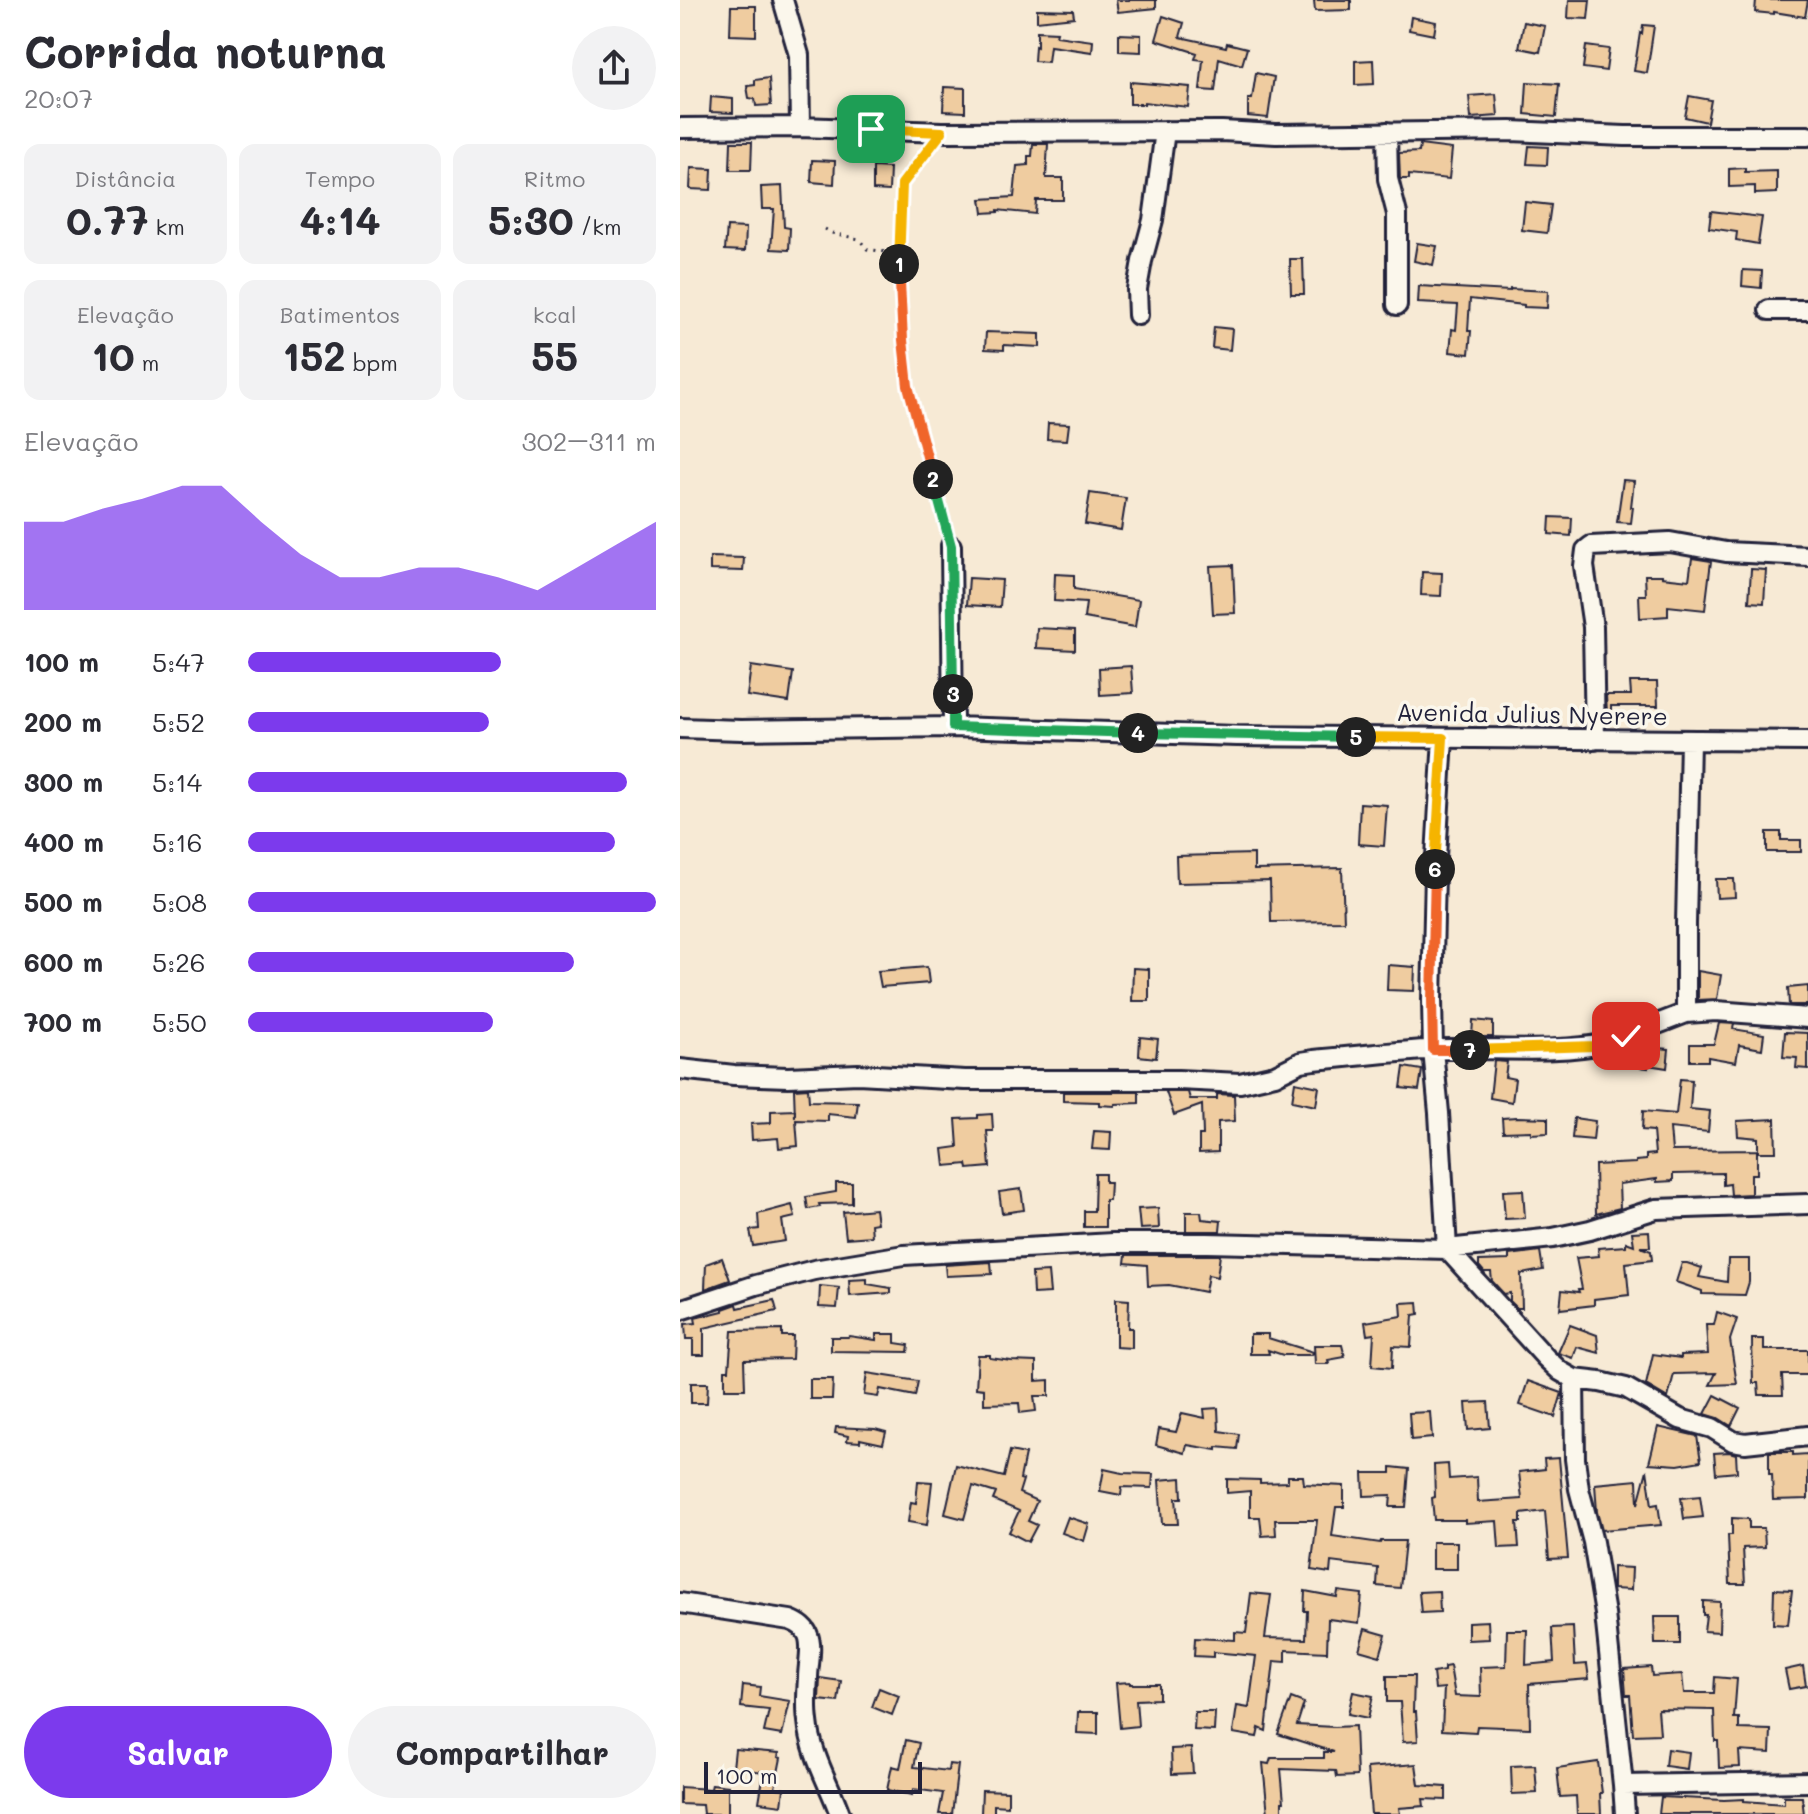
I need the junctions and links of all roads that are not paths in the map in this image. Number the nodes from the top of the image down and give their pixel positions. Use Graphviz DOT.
graph roads {
  1 [pos="783,0"];
  2 [pos="800,127"];
  3 [pos="680,128"];
  4 [pos="1165,131"];
  5 [pos="1387,132"];
  6 [pos="1808,136"];
  7 [pos="1397,305"];
  8 [pos="1769,310"];
  9 [pos="1808,310"];
  10 [pos="1138,315"];
  11 [pos="951,546"];
  12 [pos="1808,556"];
  13 [pos="953,727"];
  14 [pos="680,728"];
  15 [pos="1443,738"];
  16 [pos="1595,740"];
  17 [pos="1690,741"];
  18 [pos="1808,741"];
  19 [pos="1686,1013"];
  20 [pos="1808,1018"];
  21 [pos="1433,1050"];
  22 [pos="680,1069"];
  23 [pos="1808,1204"];
  24 [pos="1447,1249"];
  25 [pos="680,1310"];
  26 [pos="1574,1379"];
  27 [pos="1808,1436"];
  28 [pos="680,1603"];
  29 [pos="1808,1782"];
  30 [pos="1623,1785"];
  31 [pos="840,1814"];
  32 [pos="1625,1814"];
  1 -- 2 [label="street"];
  2 -- 3 [label="street"];
  2 -- 4 [label="street"];
  4 -- 5 [label="street"];
  4 -- 10 [label="street"];
  5 -- 6 [label="street"];
  5 -- 7 [label="street"];
  8 -- 9 [label="street"];
  11 -- 13 [label="street"];
  12 -- 16 [label="street"];
  13 -- 14 [label="street, Avenida Julius Nyerere"];
  13 -- 15 [label="street, Avenida Julius Nyerere"];
  15 -- 16 [label="street, Avenida Julius Nyerere"];
  15 -- 21 [label="street"];
  16 -- 17 [label="street, Avenida Julius Nyerere"];
  17 -- 18 [label="street, Avenida Julius Nyerere"];
  17 -- 19 [label="street"];
  19 -- 20 [label="street"];
  19 -- 21 [label="street"];
  21 -- 22 [label="street"];
  21 -- 24 [label="street"];
  23 -- 24 [label="street"];
  24 -- 25 [label="street"];
  24 -- 26 [label="street"];
  26 -- 27 [label="street"];
  26 -- 30 [label="street"];
  28 -- 31 [label="street"];
  29 -- 30 [label="street"];
  30 -- 32 [label="street"];
}
